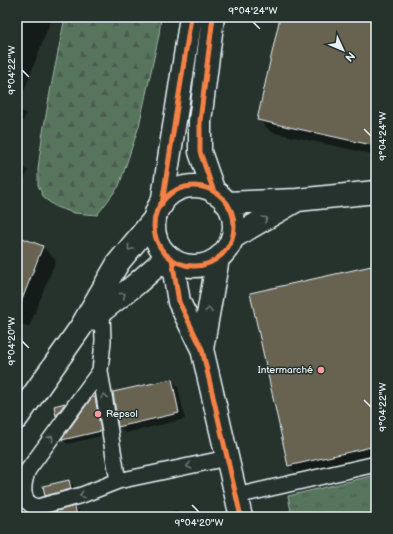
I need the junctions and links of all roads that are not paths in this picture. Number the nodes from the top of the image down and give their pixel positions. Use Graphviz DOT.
graph roads {
  1 [pos="191,17"];
  2 [pos="213,17"];
  3 [pos="376,192"];
  4 [pos="220,197"];
  5 [pos="297,200"];
  6 [pos="158,211"];
  7 [pos="232,238"];
  8 [pos="170,258"];
  9 [pos="218,258"];
  10 [pos="102,311"];
  11 [pos="81,327"];
  12 [pos="202,349"];
  13 [pos="100,371"];
  14 [pos="17,418"];
  15 [pos="227,458"];
  16 [pos="376,464"];
  17 [pos="118,481"];
  18 [pos="236,496"];
  19 [pos="241,517"];
  1 -- 6 [label="street"];
  2 -- 4 [label="street"];
  3 -- 5 [label="street"];
  4 -- 5 [label="street"];
  4 -- 6 [label="street"];
  4 -- 7 [label="street"];
  7 -- 5 [label="street, one-way"];
  6 -- 8 [label="street"];
  6 -- 11 [label="street, one-way"];
  7 -- 9 [label="street"];
  8 -- 9 [label="street"];
  10 -- 8 [label="street, one-way"];
  8 -- 12 [label="street"];
  12 -- 9 [label="street, one-way"];
  10 -- 11 [label="street"];
  10 -- 13 [label="lane"];
  11 -- 14 [label="street"];
  12 -- 15 [label="street"];
  17 -- 13 [label="lane, one-way"];
  17 -- 13 [label="lane, one-way"];
  15 -- 17 [label="lane, one-way"];
  15 -- 18 [label="street"];
  16 -- 18 [label="lane"];
  18 -- 19 [label="street"];
}
